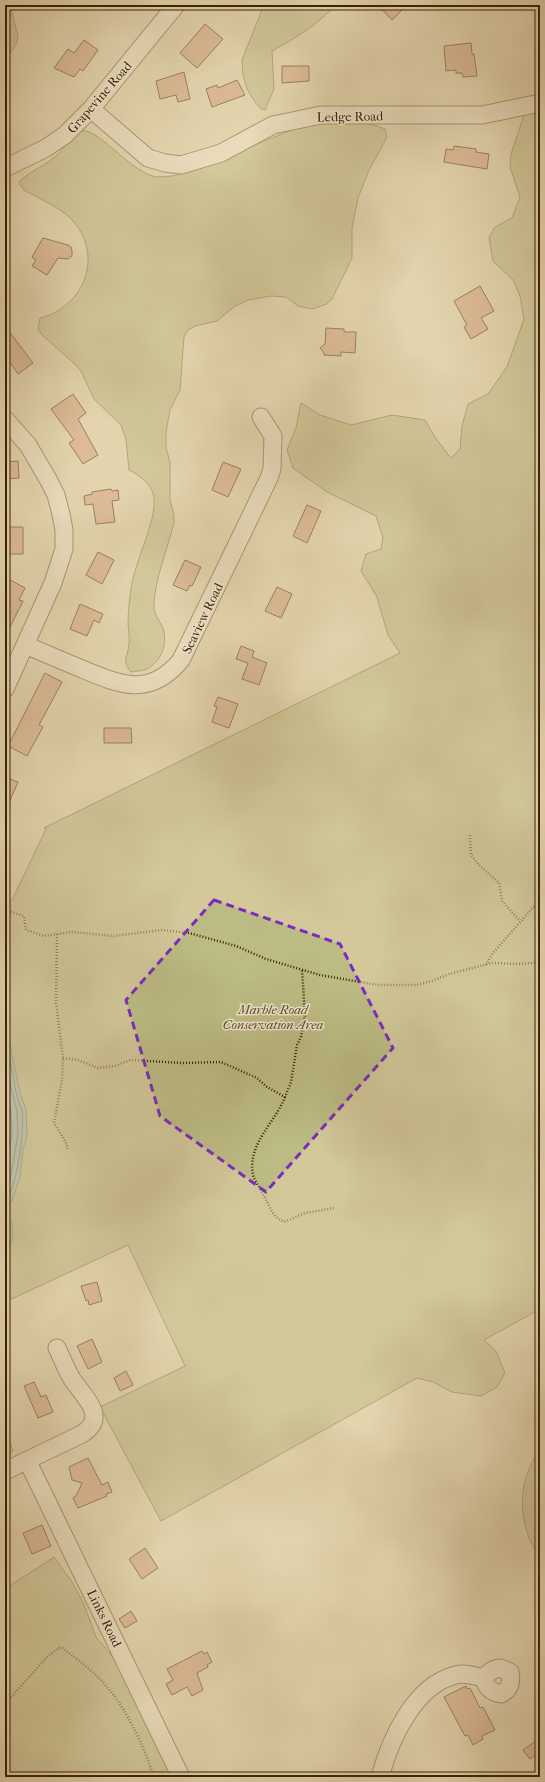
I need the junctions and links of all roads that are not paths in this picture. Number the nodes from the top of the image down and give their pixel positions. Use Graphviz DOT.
graph roads {
  1 [pos="176,5"];
  2 [pos="540,103"];
  3 [pos="91,109"];
  4 [pos="5,168"];
  5 [pos="261,417"];
  6 [pos="5,420"];
  7 [pos="25,645"];
  8 [pos="5,689"];
  9 [pos="57,1348"];
  10 [pos="28,1460"];
  11 [pos="5,1470"];
  12 [pos="486,1678"];
  13 [pos="181,1777"];
  14 [pos="380,1777"];
  1 -- 3 [label="street, Grapevine Road"];
  2 -- 3 [label="street, Ledge Road"];
  3 -- 4 [label="street, Grapevine Road"];
  5 -- 7 [label="street, Seaview Road"];
  6 -- 7 [label="street"];
  7 -- 8 [label="street"];
  9 -- 10 [label="street"];
  10 -- 11 [label="street"];
  10 -- 13 [label="street, Links Road"];
  12 -- 14 [label="street"];
}
